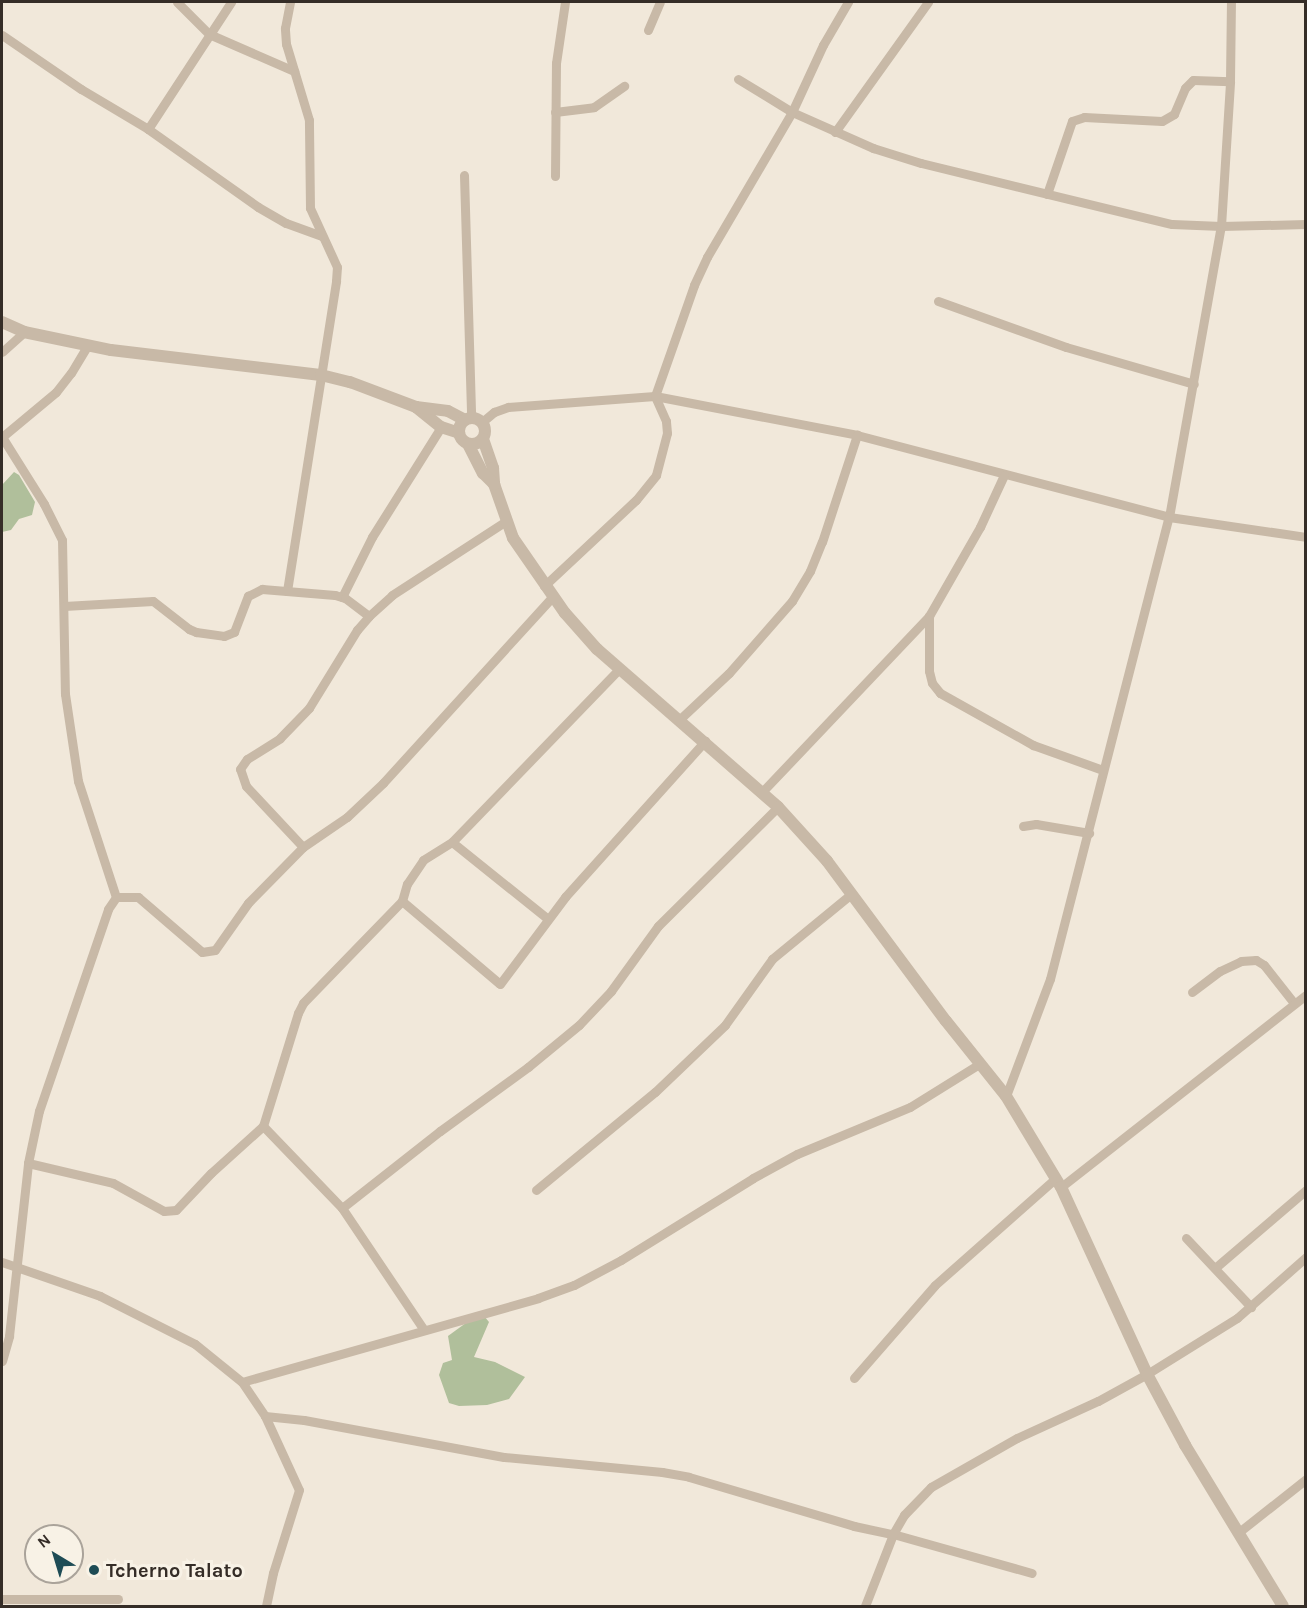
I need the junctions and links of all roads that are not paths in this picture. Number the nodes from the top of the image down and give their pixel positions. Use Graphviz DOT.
graph roads {
  1 [pos="177,2"];
  2 [pos="231,2"];
  3 [pos="290,2"];
  4 [pos="565,2"];
  5 [pos="660,2"];
  6 [pos="848,2"];
  7 [pos="928,2"];
  8 [pos="1231,2"];
  9 [pos="648,30"];
  10 [pos="209,34"];
  11 [pos="2,35"];
  12 [pos="294,71"];
  13 [pos="738,80"];
  14 [pos="1230,81"];
  15 [pos="624,86"];
  16 [pos="555,112"];
  17 [pos="792,112"];
  18 [pos="148,129"];
  19 [pos="835,132"];
  20 [pos="464,175"];
  21 [pos="555,176"];
  22 [pos="1047,194"];
  23 [pos="1305,224"];
  24 [pos="1221,226"];
  25 [pos="322,236"];
  26 [pos="938,301"];
  27 [pos="2,322"];
  28 [pos="24,332"];
  29 [pos="87,346"];
  30 [pos="2,352"];
  31 [pos="321,375"];
  32 [pos="1194,384"];
  33 [pos="655,396"];
  34 [pos="416,407"];
  35 [pos="473,420"];
  36 [pos="441,427"];
  37 [pos="459,433"];
  38 [pos="857,435"];
  39 [pos="2,437"];
  40 [pos="483,439"];
  41 [pos="468,444"];
  42 [pos="1004,475"];
  43 [pos="494,484"];
  44 [pos="1169,517"];
  45 [pos="506,521"];
  46 [pos="1305,537"];
  47 [pos="544,586"];
  48 [pos="287,591"];
  49 [pos="342,597"];
  50 [pos="552,597"];
  51 [pos="64,606"];
  52 [pos="369,616"];
  53 [pos="929,616"];
  54 [pos="619,669"];
  55 [pos="680,719"];
  56 [pos="705,741"];
  57 [pos="1103,770"];
  58 [pos="762,792"];
  59 [pos="778,807"];
  60 [pos="1023,826"];
  61 [pos="1089,832"];
  62 [pos="452,842"];
  63 [pos="303,847"];
  64 [pos="851,894"];
  65 [pos="116,897"];
  66 [pos="402,901"];
  67 [pos="548,919"];
  68 [pos="1192,992"];
  69 [pos="1305,995"];
  70 [pos="1294,1003"];
  71 [pos="979,1064"];
  72 [pos="1006,1096"];
  73 [pos="262,1126"];
  74 [pos="28,1163"];
  75 [pos="1058,1182"];
  76 [pos="536,1190"];
  77 [pos="1305,1190"];
  78 [pos="342,1208"];
  79 [pos="1186,1238"];
  80 [pos="1305,1257"];
  81 [pos="2,1262"];
  82 [pos="1215,1268"];
  83 [pos="17,1269"];
  84 [pos="1251,1307"];
  85 [pos="424,1330"];
  86 [pos="2,1361"];
  87 [pos="1147,1374"];
  88 [pos="854,1378"];
  89 [pos="242,1382"];
  90 [pos="265,1416"];
  91 [pos="1305,1479"];
  92 [pos="1239,1532"];
  93 [pos="893,1534"];
  94 [pos="1032,1573"];
  95 [pos="2,1599"];
  96 [pos="118,1599"];
  97 [pos="266,1606"];
  98 [pos="865,1606"];
  99 [pos="1283,1606"];
  1 -- 10 [label="street"];
  2 -- 10 [label="street"];
  3 -- 12 [label="street"];
  4 -- 16 [label="street"];
  5 -- 9 [label="street"];
  6 -- 17 [label="street"];
  7 -- 19 [label="street"];
  8 -- 14 [label="street"];
  10 -- 12 [label="street"];
  10 -- 18 [label="street"];
  11 -- 18 [label="street"];
  12 -- 25 [label="street"];
  13 -- 17 [label="street"];
  14 -- 22 [label="street"];
  14 -- 24 [label="street"];
  15 -- 16 [label="street"];
  16 -- 21 [label="street"];
  17 -- 19 [label="street"];
  17 -- 33 [label="street"];
  18 -- 25 [label="street"];
  19 -- 22 [label="street"];
  20 -- 35 [label="street"];
  22 -- 24 [label="street"];
  23 -- 24 [label="street"];
  24 -- 32 [label="street"];
  25 -- 31 [label="street"];
  26 -- 32 [label="street"];
  27 -- 28 [label="street"];
  28 -- 29 [label="street"];
  28 -- 30 [label="street"];
  29 -- 31 [label="street"];
  29 -- 39 [label="street"];
  31 -- 34 [label="street"];
  31 -- 48 [label="street"];
  32 -- 44 [label="street"];
  33 -- 35 [label="street"];
  33 -- 38 [label="street"];
  33 -- 47 [label="street"];
  34 -- 35 [label="street"];
  34 -- 36 [label="street"];
  35 -- 37 [label="street"];
  35 -- 40 [label="street"];
  36 -- 37 [label="street"];
  36 -- 49 [label="street"];
  37 -- 41 [label="street"];
  38 -- 42 [label="street"];
  38 -- 55 [label="street"];
  39 -- 51 [label="street"];
  40 -- 41 [label="street"];
  40 -- 43 [label="street"];
  41 -- 43 [label="street"];
  42 -- 44 [label="street"];
  42 -- 53 [label="street"];
  43 -- 45 [label="street"];
  44 -- 46 [label="street"];
  44 -- 57 [label="street"];
  45 -- 47 [label="street"];
  45 -- 52 [label="street"];
  47 -- 50 [label="street"];
  48 -- 49 [label="street"];
  48 -- 51 [label="street"];
  49 -- 52 [label="street"];
  50 -- 54 [label="street"];
  50 -- 63 [label="street"];
  51 -- 65 [label="street"];
  52 -- 63 [label="street"];
  53 -- 57 [label="street"];
  53 -- 58 [label="street"];
  54 -- 55 [label="street"];
  54 -- 62 [label="street"];
  55 -- 56 [label="street"];
  56 -- 58 [label="street"];
  56 -- 67 [label="street"];
  57 -- 61 [label="street"];
  58 -- 59 [label="street"];
  59 -- 64 [label="street"];
  59 -- 78 [label="street"];
  60 -- 61 [label="street"];
  61 -- 72 [label="street"];
  62 -- 66 [label="street"];
  62 -- 67 [label="street"];
  63 -- 65 [label="street"];
  64 -- 71 [label="street"];
  64 -- 76 [label="street"];
  65 -- 74 [label="street"];
  66 -- 67 [label="street"];
  66 -- 73 [label="street"];
  68 -- 70 [label="street"];
  69 -- 70 [label="street"];
  70 -- 75 [label="street"];
  71 -- 72 [label="street"];
  71 -- 85 [label="street"];
  72 -- 75 [label="street"];
  73 -- 74 [label="street"];
  73 -- 78 [label="street"];
  74 -- 83 [label="street"];
  75 -- 87 [label="street"];
  75 -- 88 [label="street"];
  77 -- 82 [label="street"];
  78 -- 85 [label="street"];
  79 -- 82 [label="street"];
  80 -- 84 [label="street"];
  81 -- 83 [label="street"];
  82 -- 84 [label="street"];
  83 -- 86 [label="street"];
  83 -- 89 [label="street"];
  84 -- 87 [label="street"];
  85 -- 89 [label="street"];
  87 -- 92 [label="street"];
  87 -- 93 [label="street"];
  89 -- 90 [label="street"];
  90 -- 93 [label="street"];
  90 -- 97 [label="street"];
  91 -- 92 [label="street"];
  92 -- 99 [label="street"];
  93 -- 94 [label="street"];
  93 -- 98 [label="street"];
  95 -- 96 [label="street"];
}
